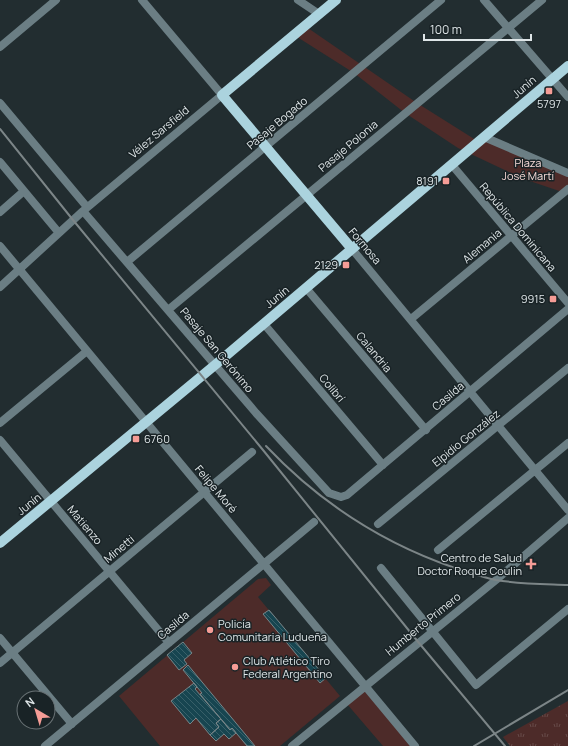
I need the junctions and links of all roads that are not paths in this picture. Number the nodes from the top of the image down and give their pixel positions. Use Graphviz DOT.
graph roads {
  1 [pos="56,0"];
  2 [pos="142,0"];
  3 [pos="298,0"];
  4 [pos="336,0"];
  5 [pos="441,0"];
  6 [pos="484,0"];
  7 [pos="542,0"];
  8 [pos="319,14"];
  9 [pos="508,28"];
  10 [pos="0,47"];
  11 [pos="568,66"];
  12 [pos="552,79"];
  13 [pos="222,95"];
  14 [pos="568,97"];
  15 [pos="0,102"];
  16 [pos="484,137"];
  17 [pos="266,147"];
  18 [pos="0,162"];
  19 [pos="452,165"];
  20 [pos="568,173"];
  21 [pos="568,189"];
  22 [pos="24,191"];
  23 [pos="306,195"];
  24 [pos="85,209"];
  25 [pos="0,212"];
  26 [pos="59,232"];
  27 [pos="512,236"];
  28 [pos="0,246"];
  29 [pos="352,249"];
  30 [pos="127,262"];
  31 [pos="20,269"];
  32 [pos="0,287"];
  33 [pos="306,288"];
  34 [pos="568,303"];
  35 [pos="568,308"];
  36 [pos="168,310"];
  37 [pos="411,320"];
  38 [pos="264,324"];
  39 [pos="87,351"];
  40 [pos="215,364"];
  41 [pos="568,368"];
  42 [pos="470,393"];
  43 [pos="146,422"];
  44 [pos="0,423"];
  45 [pos="498,426"];
  46 [pos="426,430"];
  47 [pos="0,440"];
  48 [pos="568,443"];
  49 [pos="252,452"];
  50 [pos="383,466"];
  51 [pos="535,471"];
  52 [pos="204,492"];
  53 [pos="340,497"];
  54 [pos="52,502"];
  55 [pos="568,510"];
  56 [pos="568,518"];
  57 [pos="314,522"];
  58 [pos="378,524"];
  59 [pos="1,541"];
  60 [pos="438,550"];
  61 [pos="264,564"];
  62 [pos="381,568"];
  63 [pos="110,571"];
  64 [pos="568,609"];
  65 [pos="432,631"];
  66 [pos="0,638"];
  67 [pos="169,642"];
  68 [pos="12,653"];
  69 [pos="0,663"];
  70 [pos="365,686"];
  71 [pos="72,724"];
  72 [pos="45,746"];
  73 [pos="292,746"];
  74 [pos="415,746"];
  1 -- 10 [label="street"];
  2 -- 13 [label="street, Formosa"];
  3 -- 8 [label="street"];
  4 -- 8 [label="main road, Vélez Sarsfield"];
  5 -- 17 [label="street, Pasaje Bogado"];
  6 -- 9 [label="street"];
  7 -- 9 [label="street, Pasaje Polonia"];
  8 -- 13 [label="main road, Vélez Sarsfield"];
  9 -- 12 [label="street"];
  9 -- 23 [label="street, Pasaje Polonia"];
  11 -- 12 [label="main road, Junín"];
  12 -- 14 [label="street"];
  12 -- 16 [label="main road, Junín"];
  13 -- 17 [label="main road, Formosa"];
  13 -- 24 [label="street, Vélez Sarsfield"];
  15 -- 24 [label="street, Pasaje San Gerónimo"];
  16 -- 19 [label="main road, Junín"];
  16 -- 20 [label="street"];
  17 -- 23 [label="main road, Formosa"];
  17 -- 30 [label="street, Pasaje Bogado"];
  18 -- 22 [label="street"];
  19 -- 27 [label="street, República Dominicana"];
  19 -- 29 [label="main road, Junín"];
  21 -- 27 [label="street, Alemania"];
  22 -- 25 [label="street"];
  22 -- 26 [label="street"];
  23 -- 29 [label="main road, Formosa"];
  23 -- 36 [label="street, Pasaje Polonia"];
  24 -- 26 [label="street, Vélez Sarsfield"];
  24 -- 30 [label="street, Pasaje San Gerónimo"];
  26 -- 31 [label="street, Vélez Sarsfield"];
  27 -- 34 [label="street, República Dominicana"];
  27 -- 37 [label="street, Alemania"];
  28 -- 31 [label="street, Felipe Moré"];
  29 -- 33 [label="main road, Junín"];
  29 -- 37 [label="street, Formosa"];
  30 -- 36 [label="street, Pasaje San Gerónimo"];
  31 -- 32 [label="street, Vélez Sarsfield"];
  31 -- 39 [label="street, Felipe Moré"];
  33 -- 38 [label="main road, Junín"];
  33 -- 46 [label="street, Calandria"];
  35 -- 42 [label="street, Casilda"];
  36 -- 40 [label="street, Pasaje San Gerónimo"];
  37 -- 42 [label="street, Formosa"];
  38 -- 40 [label="main road, Junín"];
  38 -- 50 [label="street, Colibrí"];
  39 -- 43 [label="street, Felipe Moré"];
  39 -- 44 [label="street"];
  40 -- 43 [label="main road, Junín"];
  40 -- 53 [label="street, Pasaje San Gerónimo"];
  41 -- 45 [label="street, Elpidio González"];
  42 -- 45 [label="street, Formosa"];
  42 -- 46 [label="street, Casilda"];
  43 -- 52 [label="street, Felipe Moré"];
  43 -- 54 [label="main road, Junín"];
  45 -- 51 [label="street, Formosa"];
  45 -- 58 [label="street, Elpidio González"];
  46 -- 50 [label="street, Casilda"];
  47 -- 54 [label="street, Matienzo"];
  48 -- 51 [label="street"];
  49 -- 52 [label="street, Minetti"];
  50 -- 53 [label="street, Casilda"];
  51 -- 55 [label="street, Formosa"];
  51 -- 60 [label="street"];
  52 -- 61 [label="street, Felipe Moré"];
  52 -- 63 [label="street, Minetti"];
  54 -- 59 [label="main road, Junín"];
  54 -- 63 [label="street, Matienzo"];
  56 -- 65 [label="street, Humberto Primero"];
  57 -- 61 [label="street, Casilda"];
  61 -- 67 [label="street, Casilda"];
  61 -- 70 [label="street, Felipe Moré"];
  62 -- 65 [label="street"];
  63 -- 67 [label="street, Matienzo"];
  63 -- 68 [label="street, Minetti"];
  64 -- 65 [label="street"];
  65 -- 70 [label="street, Humberto Primero"];
  66 -- 68 [label="street"];
  67 -- 71 [label="street, Casilda"];
  68 -- 69 [label="street, Minetti"];
  68 -- 71 [label="street"];
  70 -- 73 [label="street, Humberto Primero"];
  70 -- 74 [label="street, Felipe Moré"];
  71 -- 72 [label="street, Casilda"];
}
